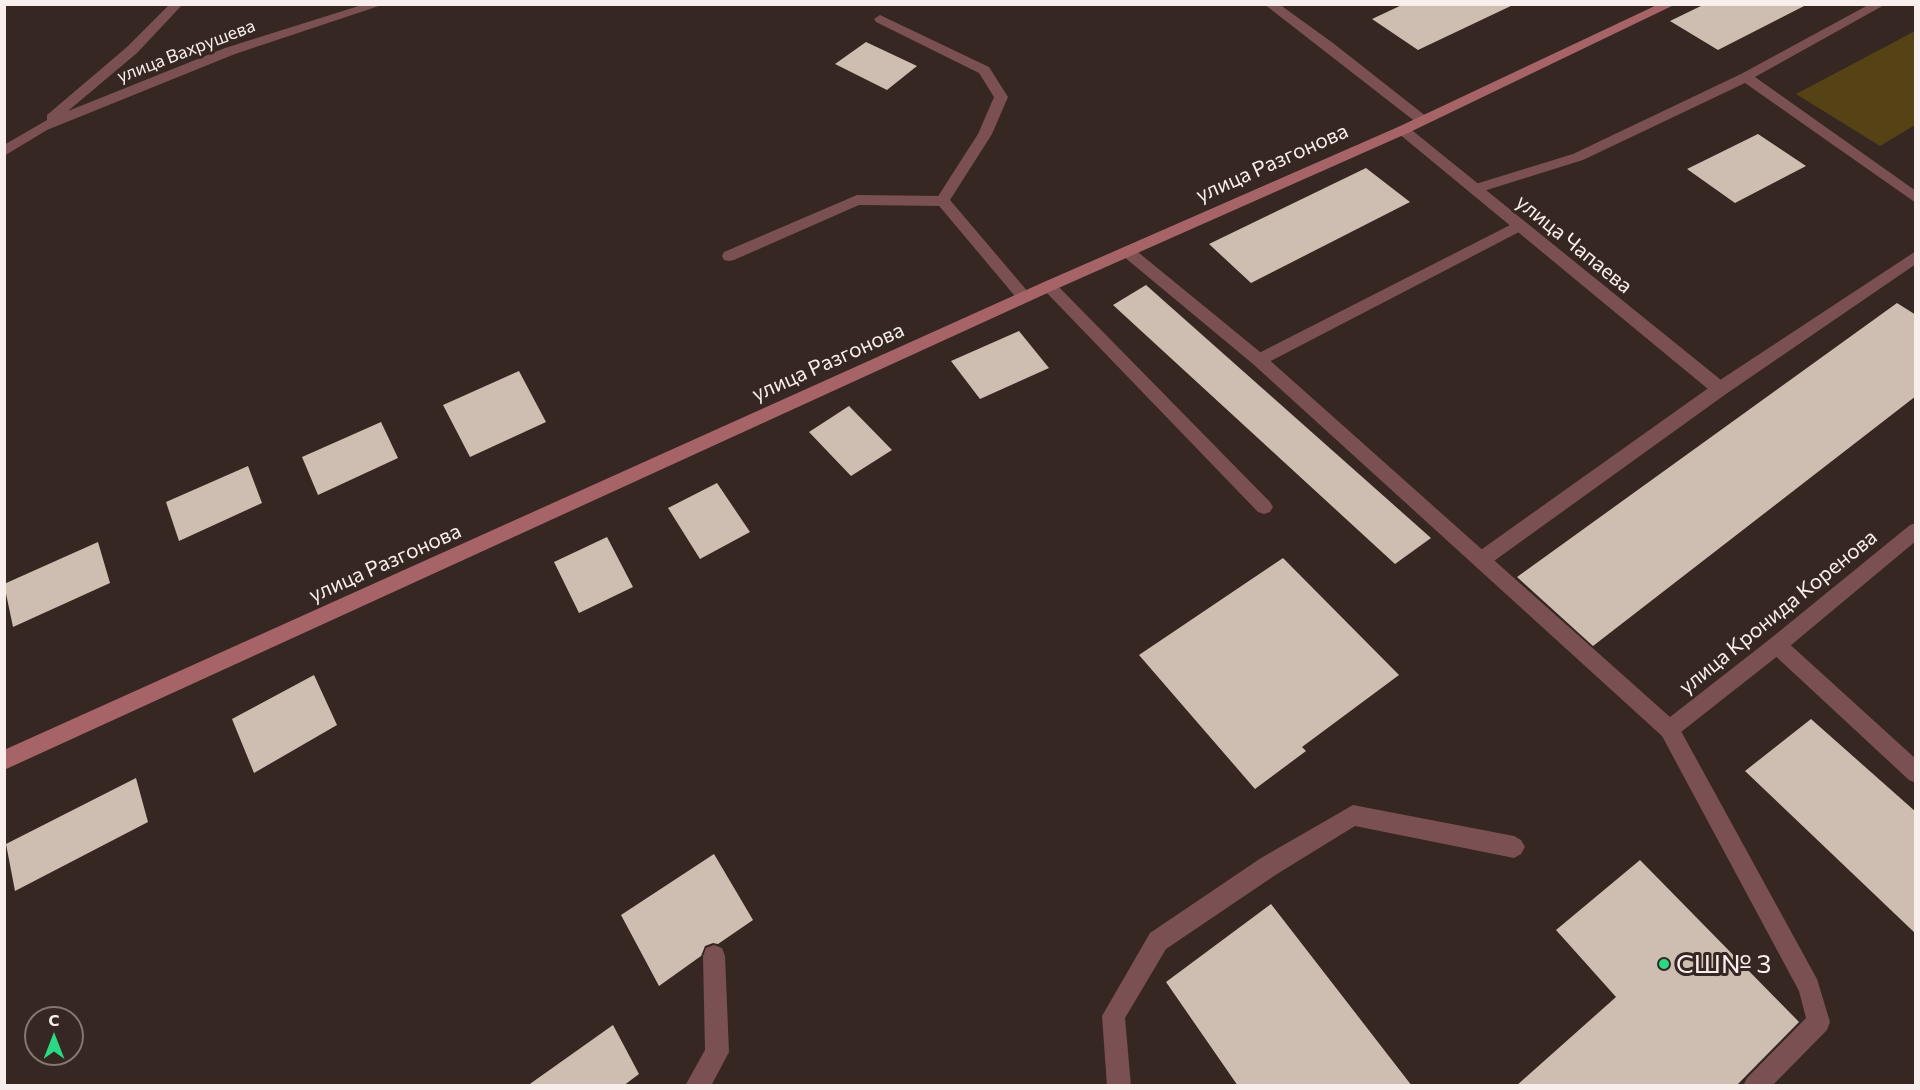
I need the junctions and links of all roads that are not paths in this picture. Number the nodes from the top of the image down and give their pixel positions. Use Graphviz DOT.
graph roads {
  1 [pos="177,4"];
  2 [pos="380,4"];
  3 [pos="1270,4"];
  4 [pos="1670,4"];
  5 [pos="1880,4"];
  6 [pos="880,19"];
  7 [pos="1746,77"];
  8 [pos="1422,120"];
  9 [pos="42,127"];
  10 [pos="1403,130"];
  11 [pos="4,152"];
  12 [pos="1474,189"];
  13 [pos="1916,198"];
  14 [pos="942,201"];
  15 [pos="1518,225"];
  16 [pos="1128,252"];
  17 [pos="729,256"];
  18 [pos="1916,256"];
  19 [pos="1049,286"];
  20 [pos="1024,297"];
  21 [pos="1259,360"];
  22 [pos="1720,389"];
  23 [pos="1264,507"];
  24 [pos="1916,530"];
  25 [pos="1481,560"];
  26 [pos="1778,645"];
  27 [pos="1669,729"];
  28 [pos="4,760"];
  29 [pos="1916,772"];
  30 [pos="1514,847"];
  31 [pos="714,956"];
  32 [pos="697,1086"];
  33 [pos="1119,1086"];
  34 [pos="1755,1086"];
  1 -- 9 [label="street, улица Вахрушева"];
  2 -- 9 [label="street, улица Вахрушева"];
  3 -- 8 [label="street"];
  4 -- 8 [label="street, улица Разгонова"];
  5 -- 7 [label="street"];
  6 -- 14 [label="street"];
  7 -- 12 [label="street"];
  7 -- 13 [label="street"];
  8 -- 10 [label="street, улица Разгонова"];
  9 -- 11 [label="street, улица Вахрушева"];
  10 -- 12 [label="street, улица Чапаева"];
  10 -- 16 [label="street, улица Разгонова"];
  12 -- 15 [label="street, улица Чапаева"];
  14 -- 17 [label="street"];
  14 -- 20 [label="street"];
  15 -- 21 [label="street"];
  15 -- 22 [label="street, улица Чапаева"];
  16 -- 19 [label="street, улица Разгонова"];
  16 -- 21 [label="street"];
  18 -- 22 [label="street"];
  19 -- 20 [label="street, улица Разгонова"];
  19 -- 23 [label="street"];
  20 -- 28 [label="street, улица Разгонова"];
  21 -- 25 [label="street"];
  22 -- 25 [label="street"];
  24 -- 26 [label="street, улица Кронида Коренова"];
  25 -- 27 [label="street"];
  26 -- 27 [label="street, улица Кронида Коренова"];
  26 -- 29 [label="street"];
  27 -- 34 [label="street"];
  30 -- 33 [label="street"];
  31 -- 32 [label="street"];
}
